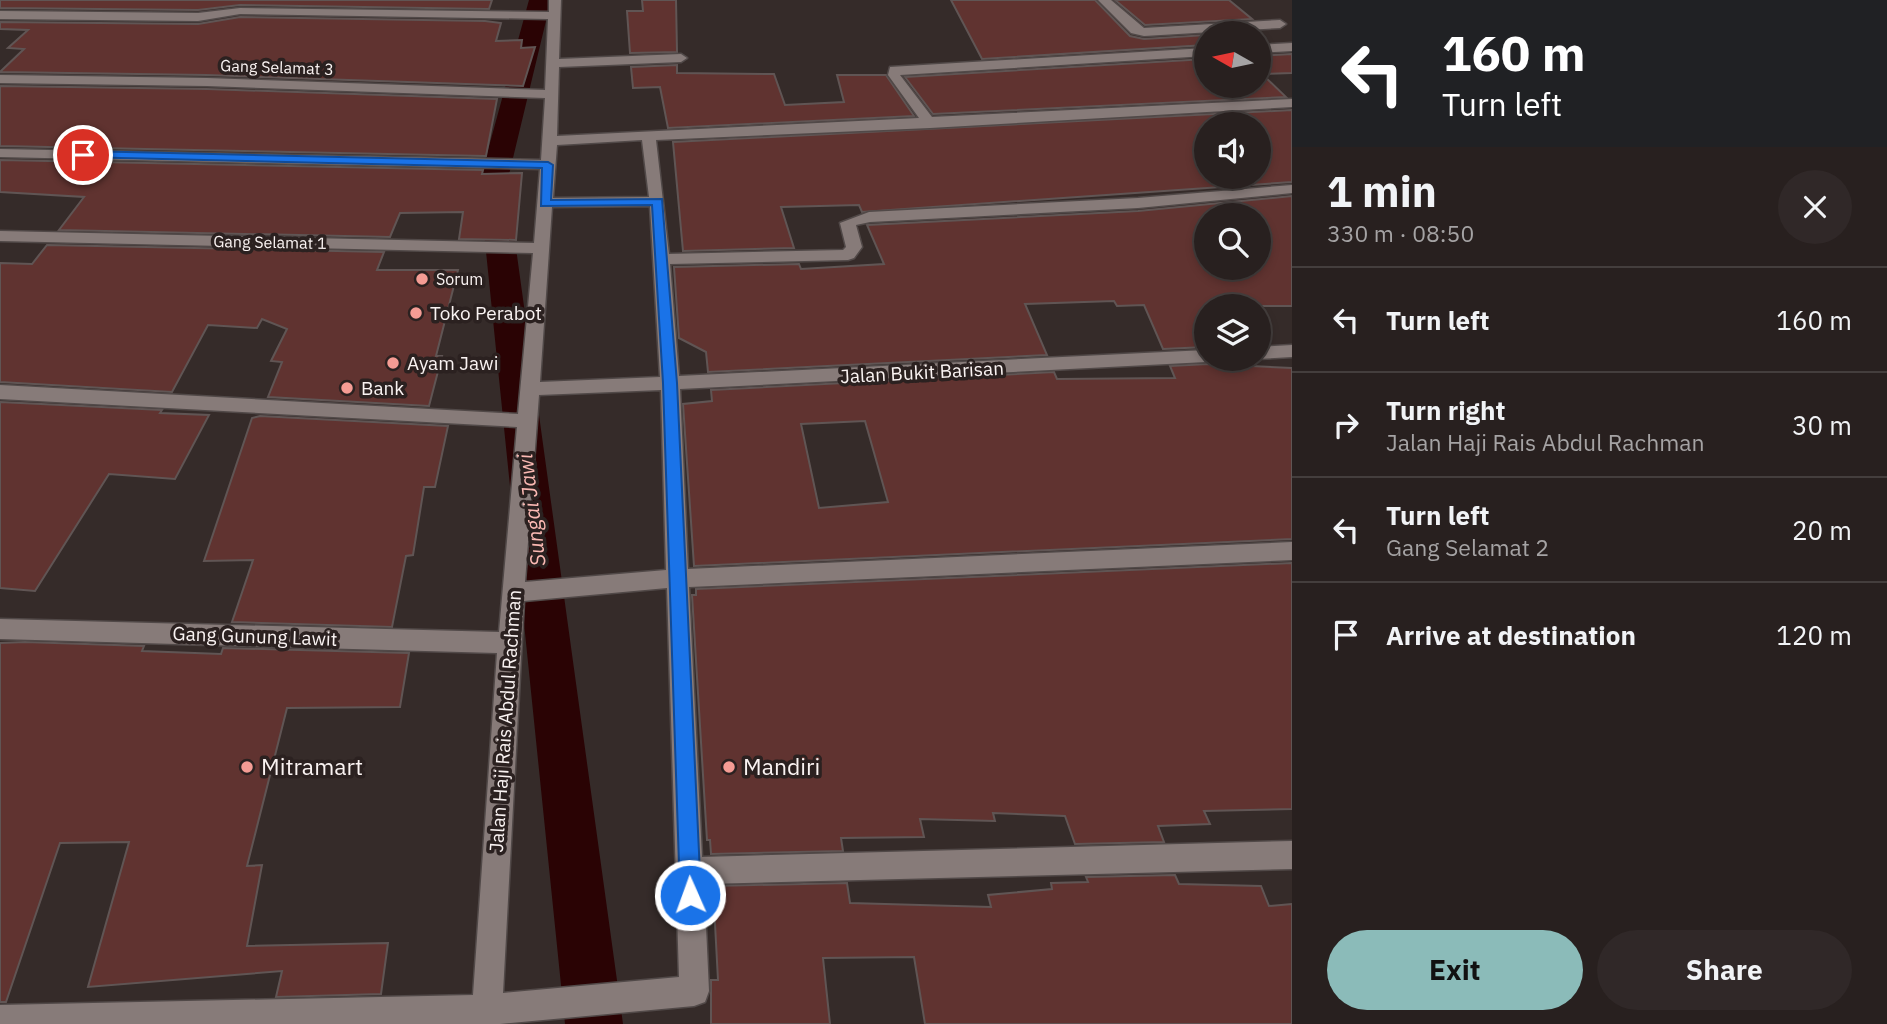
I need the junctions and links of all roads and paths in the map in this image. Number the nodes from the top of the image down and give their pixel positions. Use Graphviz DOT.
graph roads {
  1 [pos="555,0"];
  2 [pos="1104,0"];
  3 [pos="0,15"];
  4 [pos="554,16"];
  5 [pos="1280,24"];
  6 [pos="1292,47"];
  7 [pos="1271,48"];
  8 [pos="1194,53"];
  9 [pos="681,58"];
  10 [pos="554,63"];
  11 [pos="0,79"];
  12 [pos="553,94"];
  13 [pos="1292,103"];
  14 [pos="930,124"];
  15 [pos="649,137"];
  16 [pos="550,141"];
  17 [pos="0,153"];
  18 [pos="548,165"];
  19 [pos="1292,189"];
  20 [pos="657,201"];
  21 [pos="545,203"];
  22 [pos="0,236"];
  23 [pos="539,257"];
  24 [pos="660,259"];
  25 [pos="1292,351"];
  26 [pos="1271,352"];
  27 [pos="1194,357"];
  28 [pos="670,383"];
  29 [pos="530,389"];
  30 [pos="0,392"];
  31 [pos="527,421"];
  32 [pos="1292,551"];
  33 [pos="671,578"];
  34 [pos="513,593"];
  35 [pos="0,629"];
  36 [pos="510,643"];
  37 [pos="1292,855"];
  38 [pos="690,871"];
  39 [pos="486,1017"];
  40 [pos="0,1020"];
  1 -- 4 [label="street, Jalan Haji Rais Abdul Rachman"];
  2 -- 5 [label="street"];
  3 -- 4 [label="street"];
  4 -- 10 [label="street, Jalan Haji Rais Abdul Rachman"];
  6 -- 7 [label="street"];
  8 -- 14 [label="street"];
  9 -- 10 [label="street"];
  10 -- 12 [label="street, Jalan Haji Rais Abdul Rachman"];
  11 -- 12 [label="street, Gang Selamat 3"];
  12 -- 16 [label="street, Jalan Haji Rais Abdul Rachman"];
  13 -- 14 [label="street"];
  14 -- 15 [label="street"];
  15 -- 16 [label="street"];
  15 -- 20 [label="street"];
  16 -- 18 [label="street, Jalan Haji Rais Abdul Rachman"];
  17 -- 18 [label="street"];
  18 -- 21 [label="street, Jalan Haji Rais Abdul Rachman"];
  19 -- 24 [label="street"];
  20 -- 21 [label="street"];
  20 -- 24 [label="street"];
  21 -- 23 [label="street, Jalan Haji Rais Abdul Rachman"];
  22 -- 23 [label="street, Gang Selamat 1"];
  23 -- 29 [label="street, Jalan Haji Rais Abdul Rachman"];
  24 -- 28 [label="street"];
  25 -- 26 [label="street"];
  27 -- 28 [label="street, Jalan Bukit Barisan"];
  28 -- 29 [label="street, Jalan Bukit Barisan"];
  28 -- 33 [label="street"];
  29 -- 31 [label="street, Jalan Haji Rais Abdul Rachman"];
  30 -- 31 [label="street"];
  31 -- 34 [label="street, Jalan Haji Rais Abdul Rachman"];
  32 -- 33 [label="street"];
  33 -- 34 [label="street"];
  33 -- 38 [label="street"];
  34 -- 36 [label="street, Jalan Haji Rais Abdul Rachman"];
  35 -- 36 [label="street, Gang Gunung Lawit"];
  36 -- 39 [label="street, Jalan Haji Rais Abdul Rachman"];
  37 -- 38 [label="street"];
  38 -- 39 [label="street"];
  39 -- 40 [label="street"];
}
